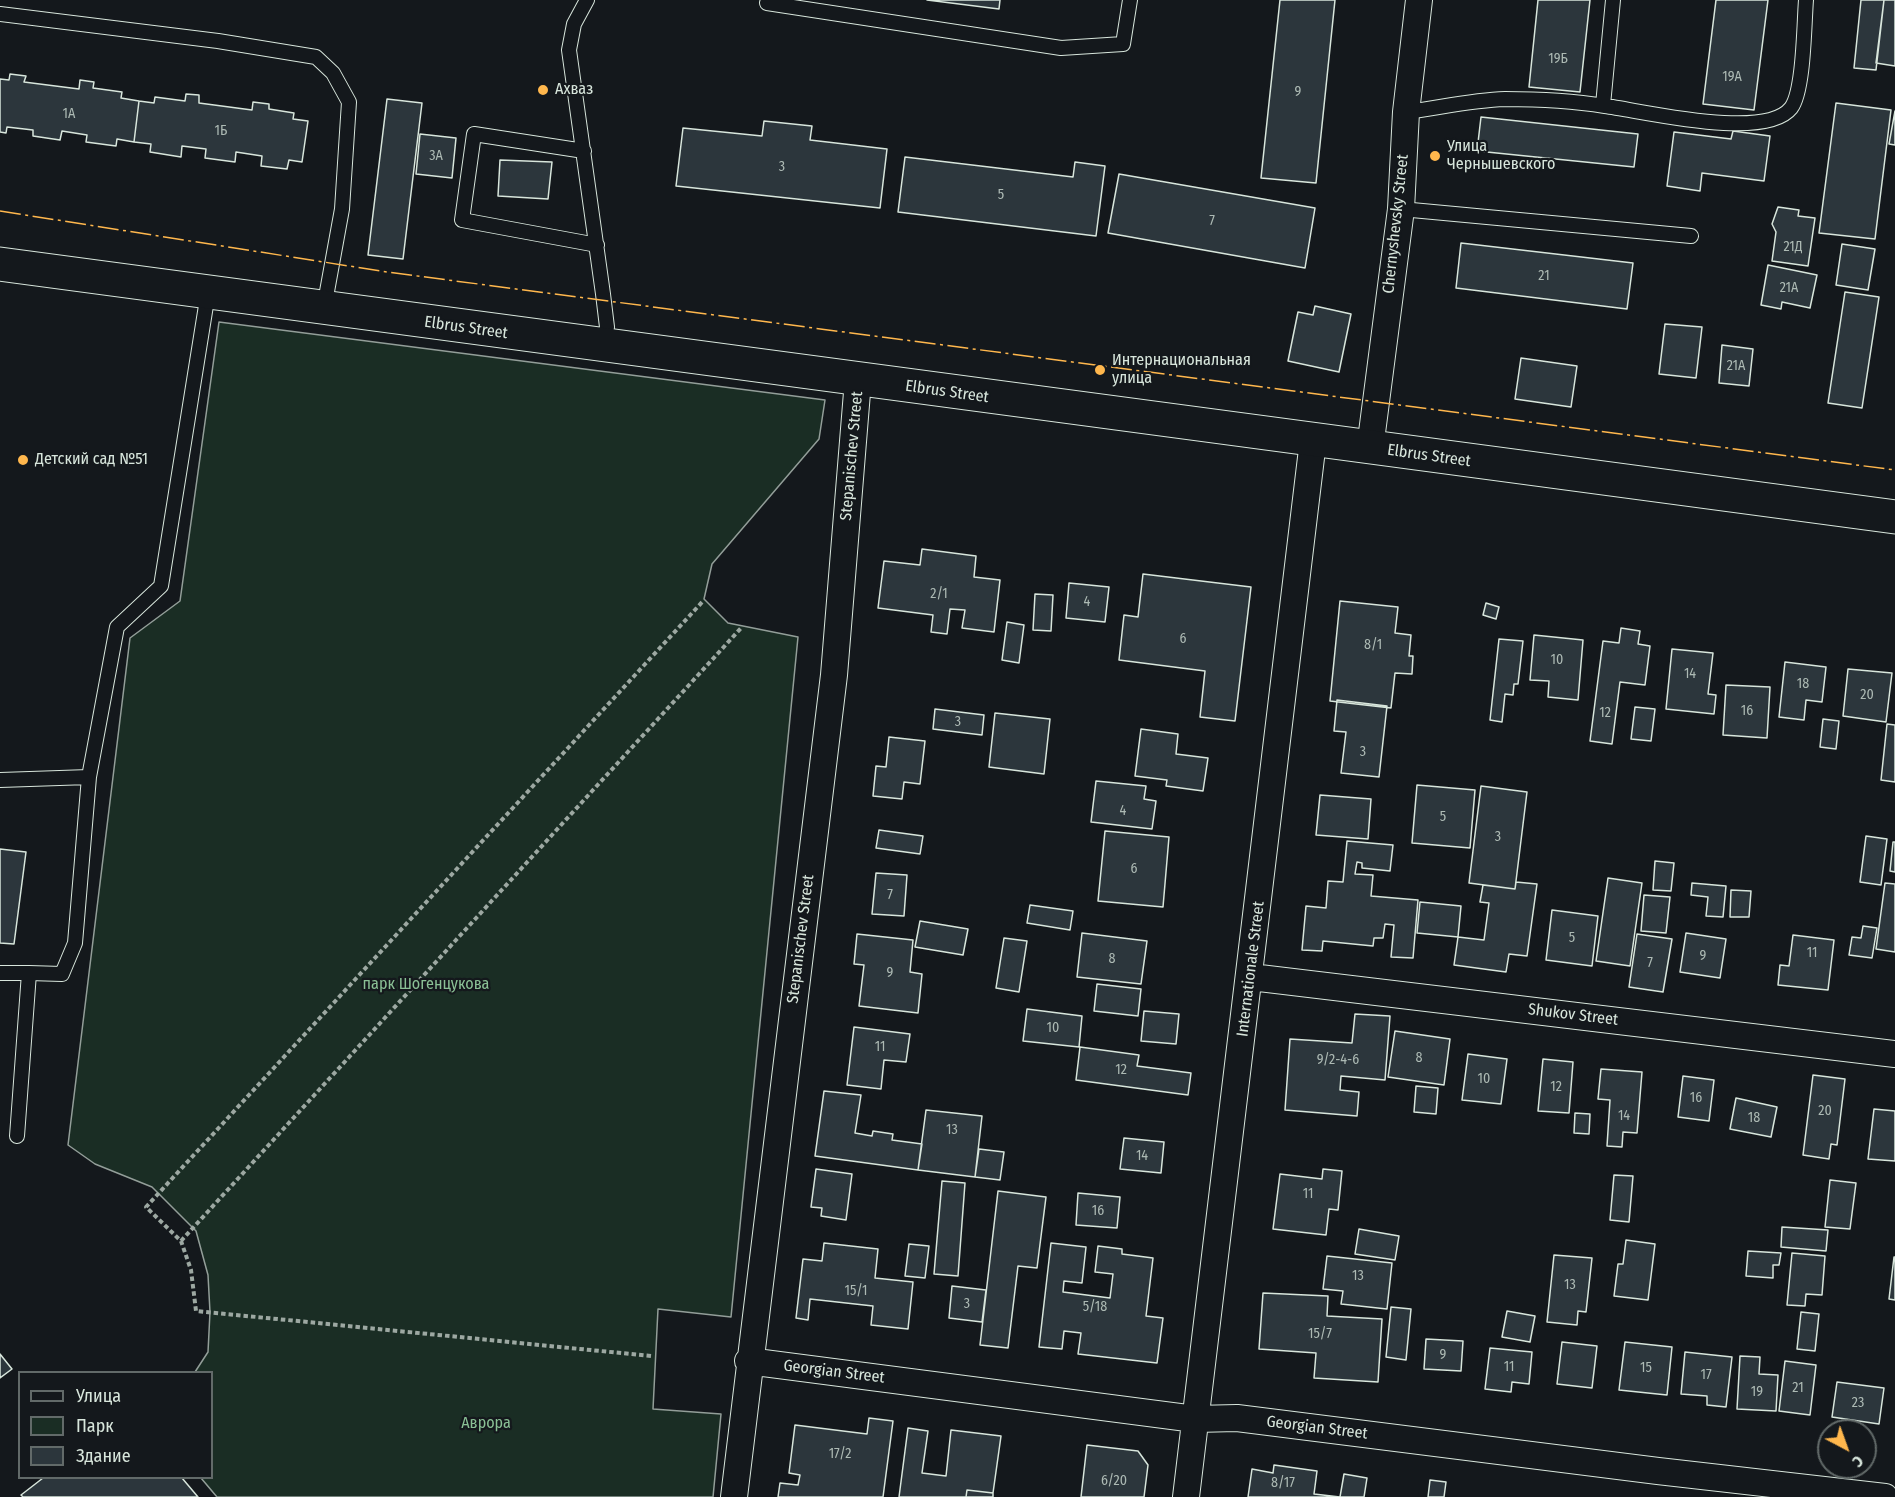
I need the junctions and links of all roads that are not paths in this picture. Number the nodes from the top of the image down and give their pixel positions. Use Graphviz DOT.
graph roads {
  1 [pos="586,0"];
  2 [pos="1130,0"];
  3 [pos="1419,0"];
  4 [pos="1613,0"];
  5 [pos="1806,0"];
  6 [pos="767,3"];
  7 [pos="0,14"];
  8 [pos="1603,105"];
  9 [pos="1406,112"];
  10 [pos="584,152"];
  11 [pos="1401,209"];
  12 [pos="1691,236"];
  13 [pos="597,245"];
  14 [pos="0,264"];
  15 [pos="208,293"];
  16 [pos="323,309"];
  17 [pos="603,346"];
  18 [pos="858,380"];
  19 [pos="1313,441"];
  20 [pos="1370,448"];
  21 [pos="1895,517"];
  22 [pos="89,777"];
  23 [pos="0,780"];
  24 [pos="0,973"];
  25 [pos="29,974"];
  26 [pos="1251,977"];
  27 [pos="1895,1054"];
  28 [pos="17,1136"];
  29 [pos="748,1361"];
  30 [pos="1195,1419"];
  31 [pos="734,1497"];
  32 [pos="1186,1497"];
  33 [pos="1885,1497"];
  1 -- 10 [label="lane"];
  2 -- 6 [label="lane"];
  3 -- 9 [label="street, Chernyshevsky Street"];
  4 -- 8 [label="lane"];
  5 -- 8 [label="lane"];
  7 -- 16 [label="lane"];
  8 -- 9 [label="lane"];
  9 -- 11 [label="street, Chernyshevsky Street"];
  10 -- 13 [label="lane"];
  10 -- 13 [label="lane"];
  11 -- 12 [label="lane"];
  11 -- 20 [label="street, Chernyshevsky Street"];
  13 -- 17 [label="lane"];
  14 -- 15 [label="street, Elbrus Street"];
  15 -- 16 [label="street, Elbrus Street"];
  15 -- 22 [label="lane"];
  16 -- 17 [label="street, Elbrus Street"];
  17 -- 18 [label="street, Elbrus Street"];
  18 -- 19 [label="street, Elbrus Street"];
  18 -- 29 [label="street, Stepanischev Street"];
  19 -- 20 [label="street, Elbrus Street"];
  19 -- 26 [label="street, Internationale Street"];
  20 -- 21 [label="street, Elbrus Street"];
  22 -- 23 [label="lane"];
  22 -- 25 [label="lane"];
  24 -- 25 [label="lane"];
  25 -- 28 [label="lane"];
  26 -- 27 [label="street, Shukov Street"];
  26 -- 30 [label="street, Internationale Street"];
  29 -- 30 [label="street, Georgian Street"];
  29 -- 31 [label="street, Stepanischev Street"];
  30 -- 32 [label="street, Internationale Street"];
  30 -- 33 [label="street, Georgian Street"];
}
